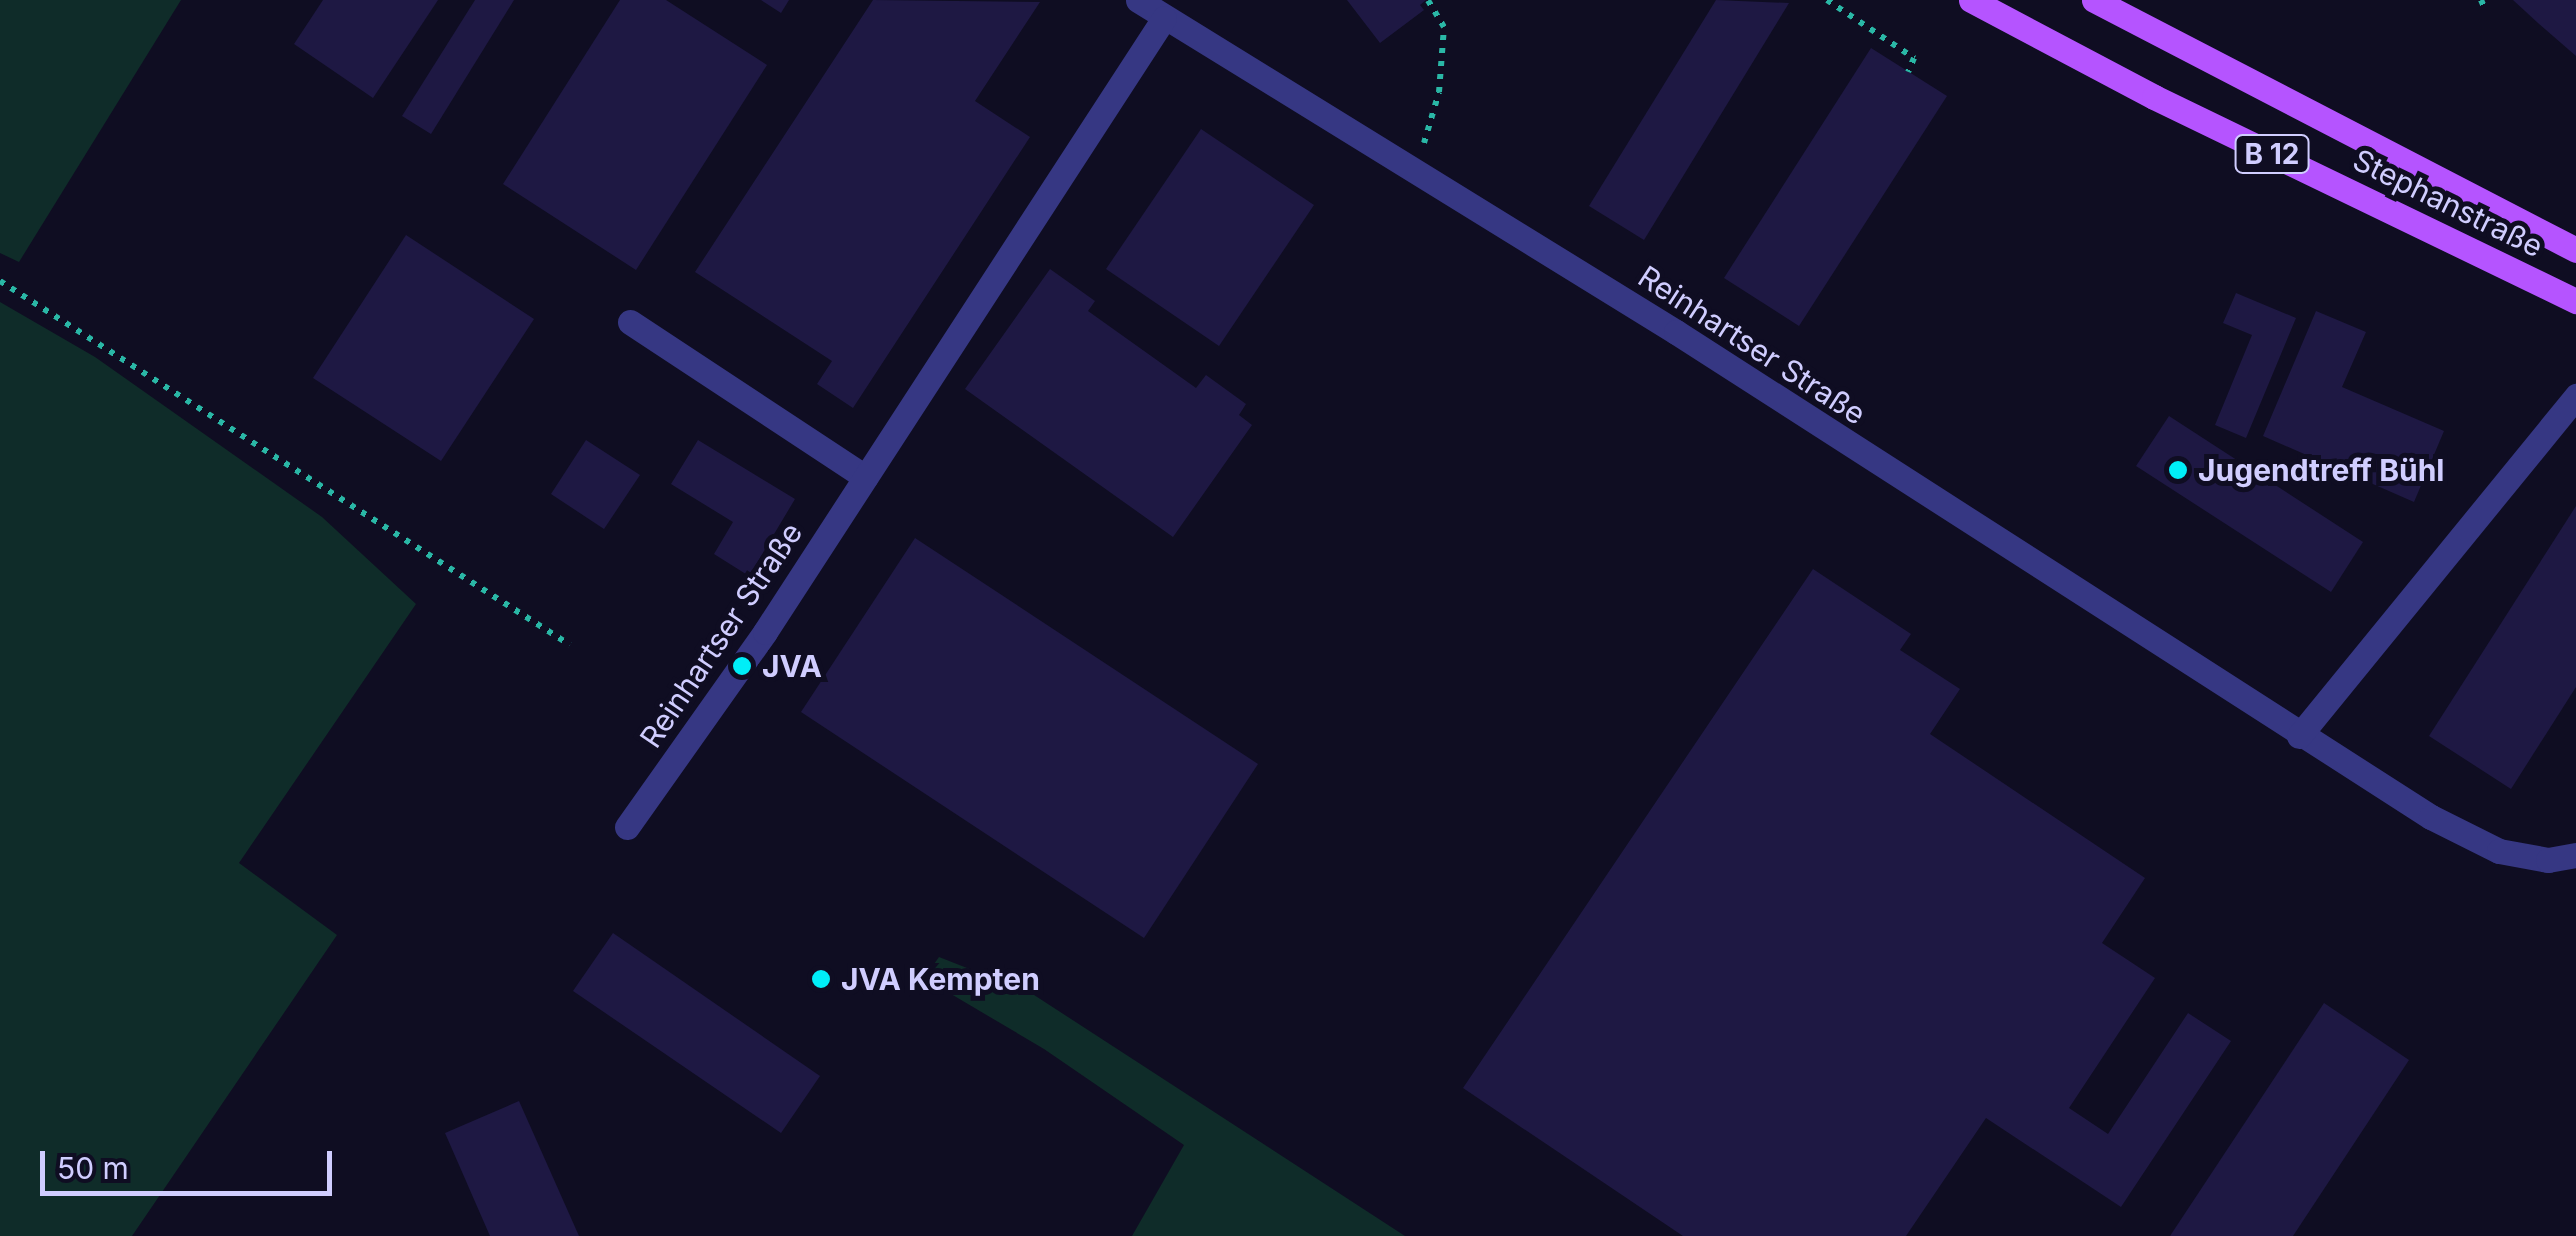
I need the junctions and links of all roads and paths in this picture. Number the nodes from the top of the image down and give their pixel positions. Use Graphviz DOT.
graph roads {
  1 [pos="1138,0"];
  2 [pos="1428,0"];
  3 [pos="1827,0"];
  4 [pos="1971,0"];
  5 [pos="2094,0"];
  6 [pos="2481,0"];
  7 [pos="2485,10"];
  8 [pos="1164,18"];
  9 [pos="1908,72"];
  10 [pos="1415,173"];
  11 [pos="2576,250"];
  12 [pos="0,281"];
  13 [pos="2576,301"];
  14 [pos="630,322"];
  15 [pos="2576,396"];
  16 [pos="865,476"];
  17 [pos="570,645"];
  18 [pos="2300,736"];
  19 [pos="627,828"];
  20 [pos="2576,855"];
  1 -- 8 [label="street, Reinhartser Straße"];
  2 -- 10 [label="path"];
  3 -- 9 [label="path"];
  4 -- 13 [label="main road, Stephanstraße / B 12"];
  5 -- 11 [label="main road, Stephanstraße / B 12"];
  6 -- 7 [label="path"];
  8 -- 10 [label="street, Reinhartser Straße"];
  8 -- 16 [label="street, Reinhartser Straße"];
  10 -- 18 [label="street, Reinhartser Straße"];
  12 -- 17 [label="path"];
  14 -- 16 [label="street"];
  15 -- 18 [label="street"];
  16 -- 19 [label="street, Reinhartser Straße"];
  18 -- 20 [label="street, Reinhartser Straße"];
}
